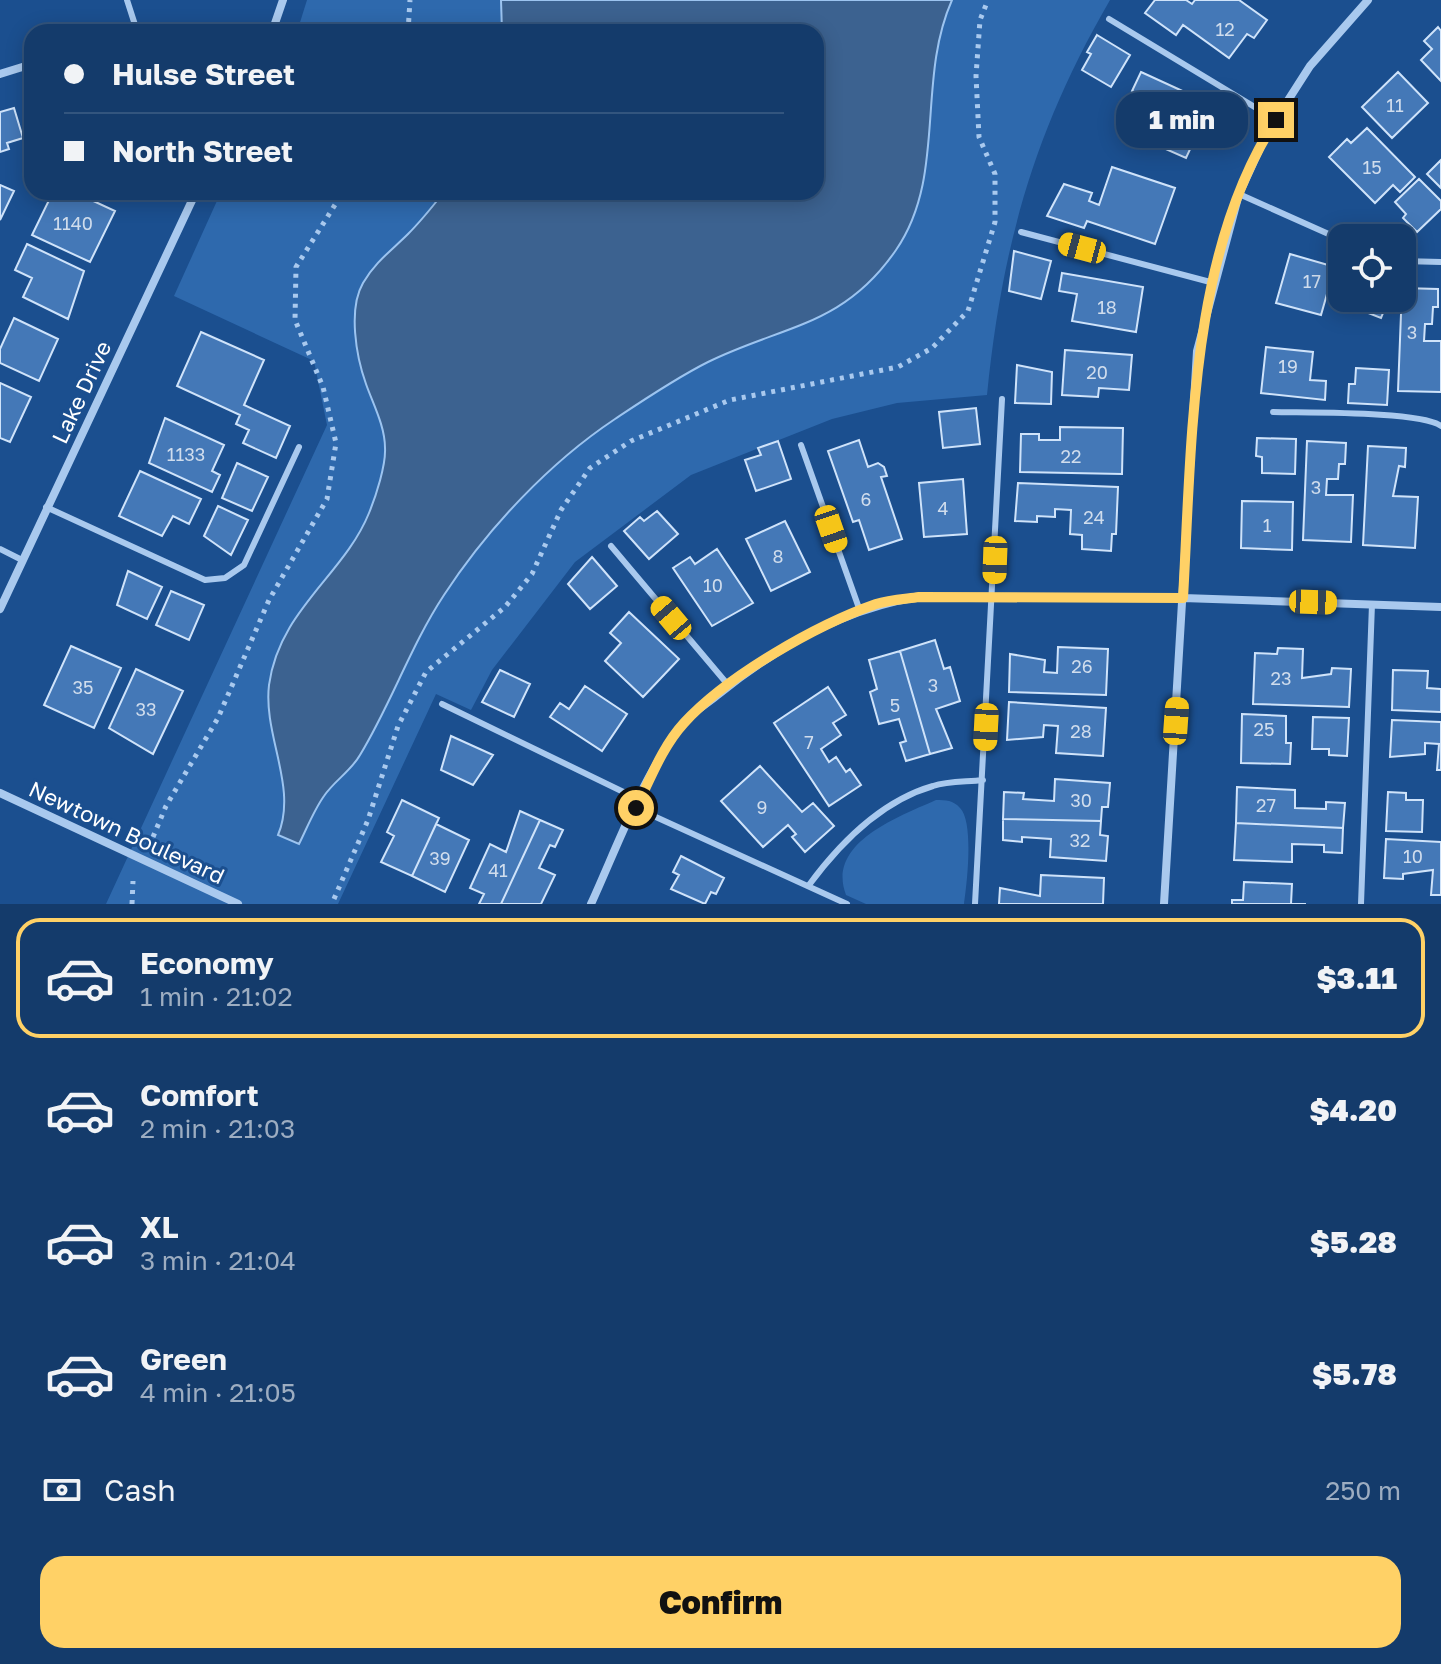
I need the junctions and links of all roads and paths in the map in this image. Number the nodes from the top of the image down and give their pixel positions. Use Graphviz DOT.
graph roads {
  1 [pos="127,0"];
  2 [pos="283,0"];
  3 [pos="410,0"];
  4 [pos="988,0"];
  5 [pos="1368,0"];
  6 [pos="1109,19"];
  7 [pos="134,24"];
  8 [pos="275,24"];
  9 [pos="408,24"];
  10 [pos="24,66"];
  11 [pos="0,74"];
  12 [pos="1276,120"];
  13 [pos="1239,194"];
  14 [pos="192,200"];
  15 [pos="1021,232"];
  16 [pos="1328,234"];
  17 [pos="1440,260"];
  18 [pos="1416,261"];
  19 [pos="1214,283"];
  20 [pos="1002,399"];
  21 [pos="1273,412"];
  22 [pos="1441,426"];
  23 [pos="801,445"];
  24 [pos="299,447"];
  25 [pos="46,507"];
  26 [pos="611,546"];
  27 [pos="0,549"];
  28 [pos="22,560"];
  29 [pos="994,597"];
  30 [pos="1183,598"];
  31 [pos="1372,604"];
  32 [pos="1441,607"];
  33 [pos="0,609"];
  34 [pos="860,611"];
  35 [pos="729,686"];
  36 [pos="442,704"];
  37 [pos="983,780"];
  38 [pos="0,793"];
  39 [pos="638,804"];
  40 [pos="133,881"];
  41 [pos="809,885"];
  42 [pos="334,899"];
  43 [pos="132,904"];
  44 [pos="238,904"];
  45 [pos="591,904"];
  46 [pos="847,904"];
  47 [pos="975,904"];
  48 [pos="1164,904"];
  49 [pos="1361,904"];
  1 -- 7 [label="lane"];
  2 -- 8 [label="street"];
  3 -- 9 [label="path"];
  4 -- 42 [label="path"];
  5 -- 12 [label="street"];
  6 -- 12 [label="lane"];
  10 -- 11 [label="street"];
  12 -- 13 [label="street"];
  13 -- 16 [label="lane"];
  13 -- 19 [label="street"];
  14 -- 25 [label="street, Lake Drive"];
  15 -- 19 [label="lane"];
  17 -- 18 [label="lane"];
  19 -- 30 [label="street"];
  20 -- 29 [label="lane"];
  21 -- 22 [label="lane"];
  23 -- 34 [label="lane"];
  24 -- 25 [label="lane"];
  25 -- 28 [label="street, Lake Drive"];
  26 -- 35 [label="lane"];
  27 -- 28 [label="lane"];
  28 -- 33 [label="street, Lake Drive"];
  29 -- 30 [label="street"];
  29 -- 34 [label="street"];
  29 -- 37 [label="lane"];
  30 -- 31 [label="street"];
  30 -- 48 [label="street"];
  31 -- 32 [label="street"];
  31 -- 49 [label="lane"];
  34 -- 35 [label="street"];
  35 -- 39 [label="street"];
  36 -- 39 [label="lane"];
  37 -- 41 [label="lane"];
  37 -- 47 [label="lane"];
  38 -- 44 [label="street, Newtown Boulevard"];
  39 -- 41 [label="lane"];
  39 -- 45 [label="street"];
  40 -- 43 [label="path"];
  41 -- 46 [label="lane"];
}
